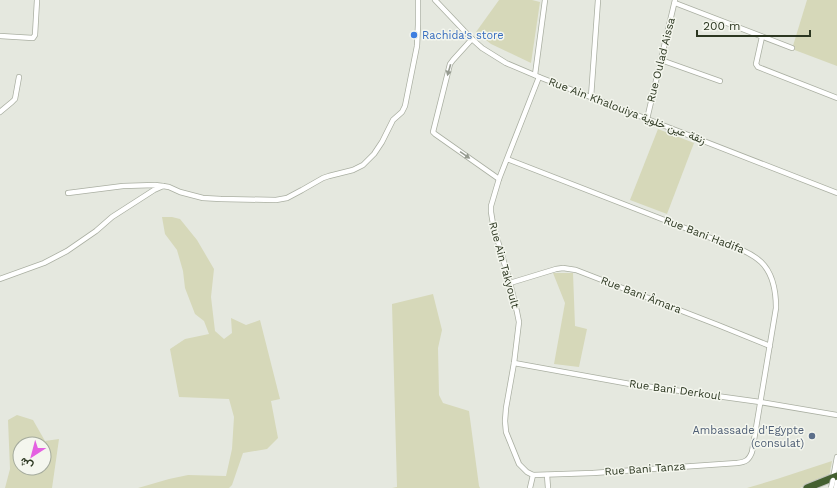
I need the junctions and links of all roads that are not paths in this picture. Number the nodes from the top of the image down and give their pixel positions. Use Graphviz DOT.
graph roads {
  1 [pos="37,0"];
  2 [pos="418,0"];
  3 [pos="435,0"];
  4 [pos="545,0"];
  5 [pos="598,0"];
  6 [pos="675,2"];
  7 [pos="0,36"];
  8 [pos="762,37"];
  9 [pos="472,39"];
  10 [pos="792,48"];
  11 [pos="661,60"];
  12 [pos="537,76"];
  13 [pos="20,77"];
  14 [pos="720,81"];
  15 [pos="591,97"];
  16 [pos="837,98"];
  17 [pos="0,112"];
  18 [pos="646,119"];
  19 [pos="508,159"];
  20 [pos="499,179"];
  21 [pos="163,186"];
  22 [pos="837,192"];
  23 [pos="68,193"];
  24 [pos="0,279"];
  25 [pos="510,283"];
  26 [pos="770,346"];
  27 [pos="514,363"];
  28 [pos="760,402"];
  29 [pos="837,416"];
  30 [pos="752,452"];
  31 [pos="837,457"];
  32 [pos="533,475"];
  33 [pos="548,475"];
  34 [pos="836,481"];
  35 [pos="530,488"];
  36 [pos="548,488"];
  37 [pos="807,488"];
  38 [pos="831,488"];
  1 -- 7 [label="street"];
  2 -- 21 [label="street"];
  3 -- 9 [label="street, Rue Ain Khalouiya زنقة عين خلوية"];
  4 -- 12 [label="street, Rue Ain Takyoult"];
  5 -- 15 [label="street"];
  6 -- 8 [label="street"];
  6 -- 11 [label="street, Rue Oulad Aissa"];
  8 -- 10 [label="street"];
  8 -- 16 [label="street"];
  9 -- 12 [label="street, Rue Ain Khalouiya زنقة عين خلوية"];
  9 -- 20 [label="street, one-way"];
  11 -- 14 [label="street"];
  11 -- 18 [label="street, Rue Oulad Aissa"];
  12 -- 15 [label="street, Rue Ain Khalouiya زنقة عين خلوية"];
  12 -- 19 [label="street, Rue Ain Takyoult"];
  13 -- 17 [label="street"];
  15 -- 18 [label="street, Rue Ain Khalouiya زنقة عين خلوية"];
  18 -- 22 [label="street, Rue Ain Khalouiya زنقة عين خلوية"];
  19 -- 20 [label="street, Rue Ain Takyoult"];
  19 -- 26 [label="street, Rue Bani Hadifa"];
  20 -- 25 [label="street, Rue Ain Takyoult"];
  21 -- 23 [label="street"];
  21 -- 24 [label="street"];
  25 -- 26 [label="street, Rue Bani Âmara"];
  25 -- 27 [label="street, Rue Ain Takyoult"];
  26 -- 28 [label="street, Rue Bani Hadifa"];
  27 -- 28 [label="street, Rue Bani Derkoul"];
  27 -- 32 [label="street, Rue Ain Takyoult"];
  28 -- 29 [label="street, Rue Bani Derkoul"];
  28 -- 30 [label="street, Rue Bani Hadifa"];
  30 -- 33 [label="street, Rue Bani Tanza"];
  31 -- 34 [label="street"];
  32 -- 33 [label="street, Rue Bani Tanza"];
  32 -- 35 [label="street"];
  33 -- 36 [label="street"];
  34 -- 37 [label="highway"];
  34 -- 38 [label="highway"];
}
